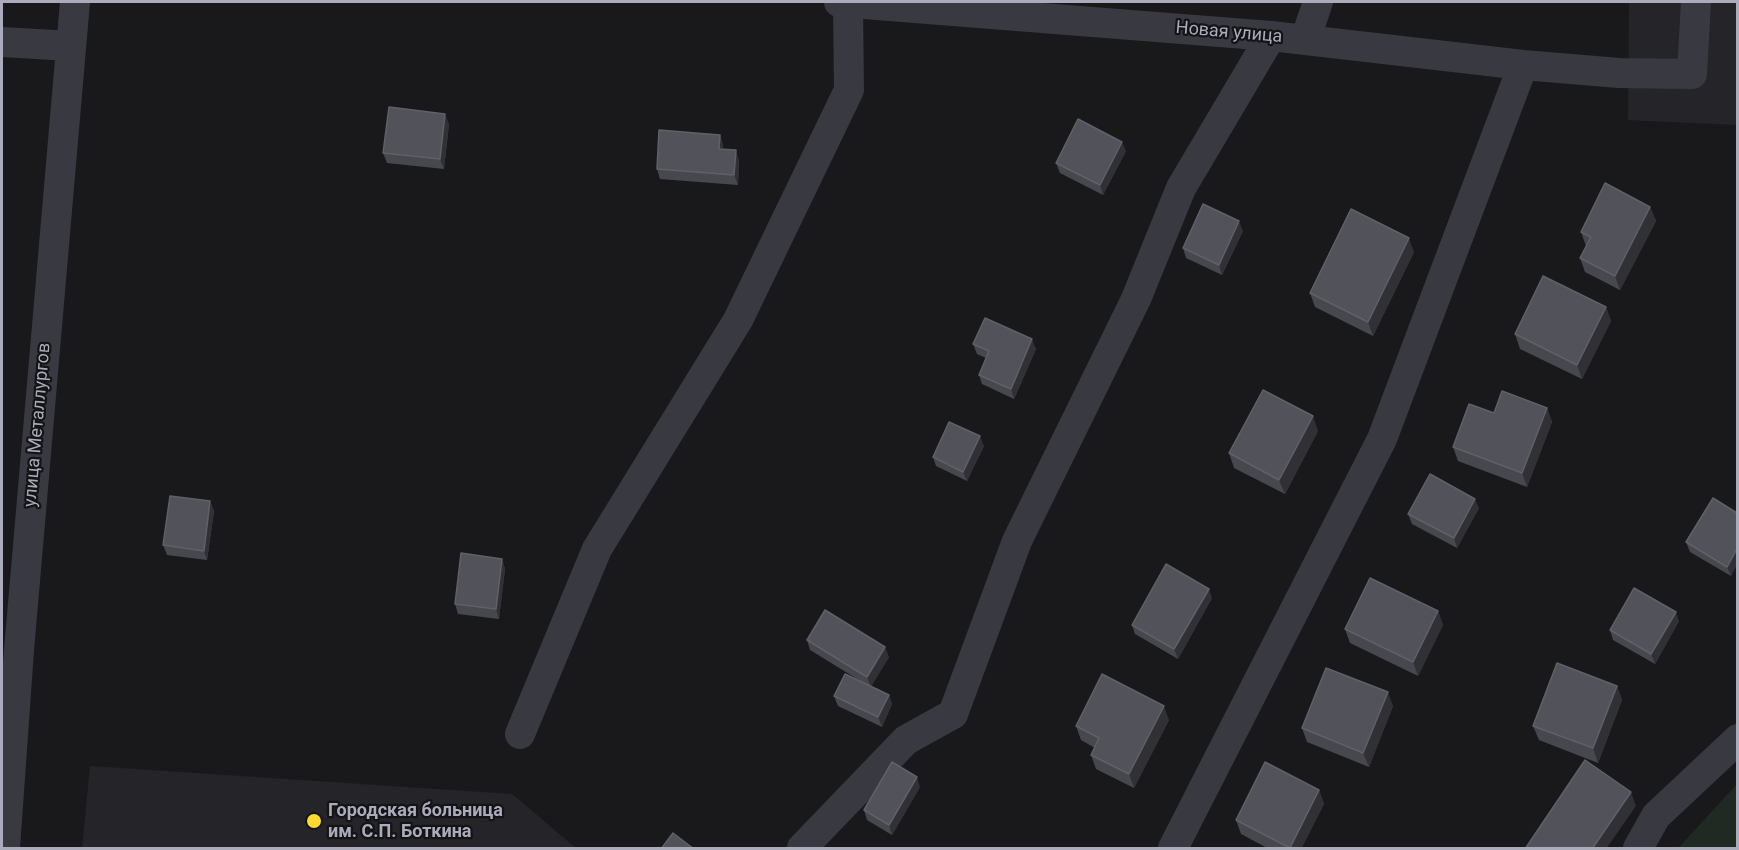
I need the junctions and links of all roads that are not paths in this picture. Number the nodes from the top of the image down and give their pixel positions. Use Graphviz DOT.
graph roads {
  1 [pos="75,2"];
  2 [pos="843,2"];
  3 [pos="1318,2"];
  4 [pos="1696,2"];
  5 [pos="1270,36"];
  6 [pos="1305,40"];
  7 [pos="2,42"];
  8 [pos="71,46"];
  9 [pos="1523,65"];
  10 [pos="10,650"];
  11 [pos="520,734"];
  12 [pos="1737,739"];
  13 [pos="5,849"];
  14 [pos="802,849"];
  15 [pos="1173,849"];
  16 [pos="1638,849"];
  1 -- 8 [label="street, улица Металлургов"];
  2 -- 5 [label="street, Новая улица"];
  2 -- 11 [label="street"];
  3 -- 6 [label="street"];
  4 -- 9 [label="street, Новая улица"];
  5 -- 6 [label="street, Новая улица"];
  5 -- 14 [label="street"];
  6 -- 9 [label="street, Новая улица"];
  7 -- 8 [label="street"];
  8 -- 10 [label="street, улица Металлургов"];
  9 -- 15 [label="street"];
  10 -- 13 [label="street, улица Металлургов"];
  12 -- 16 [label="street"];
}
